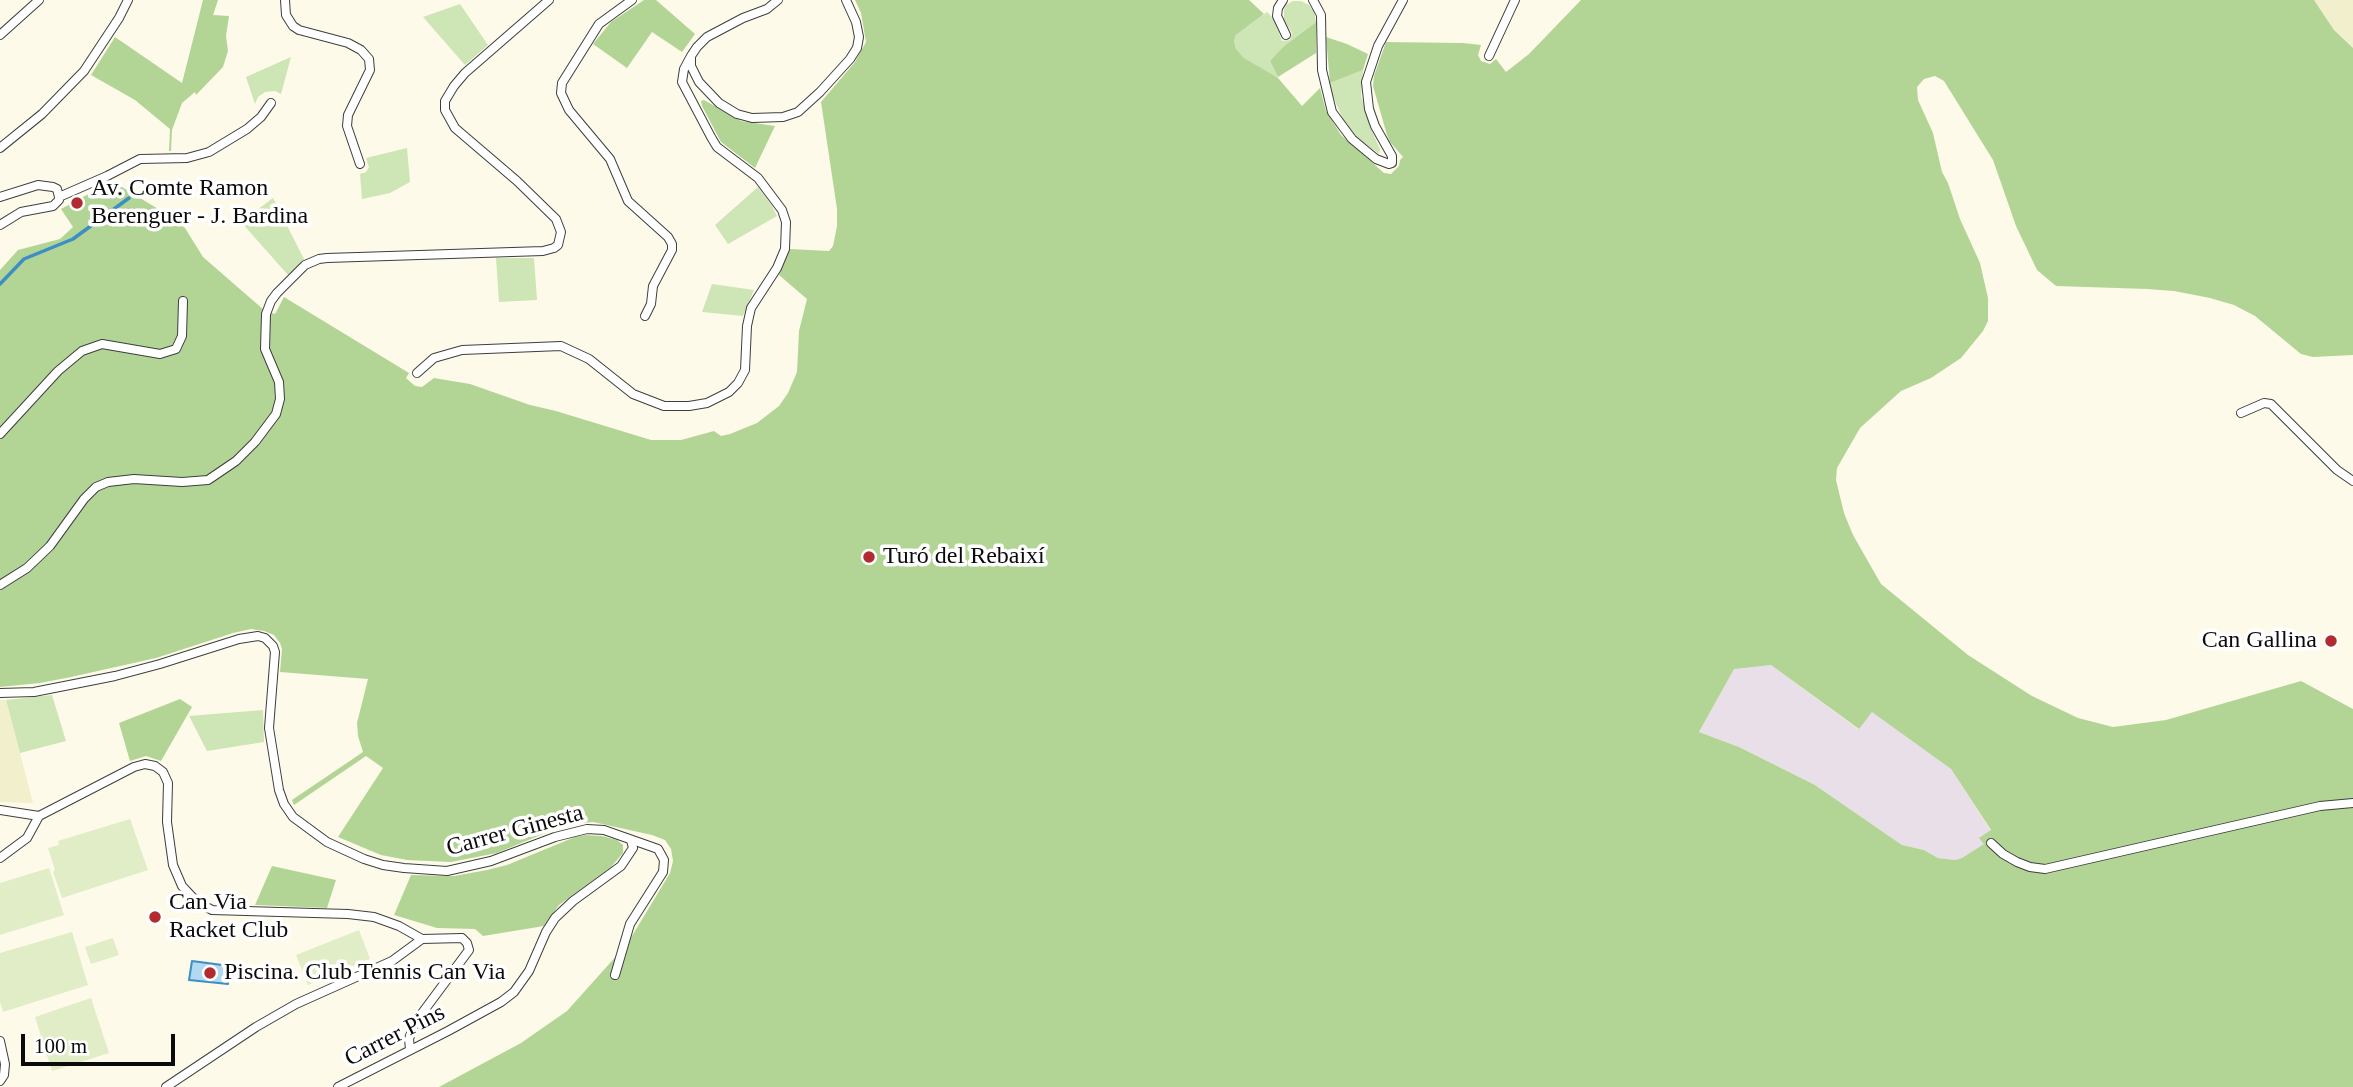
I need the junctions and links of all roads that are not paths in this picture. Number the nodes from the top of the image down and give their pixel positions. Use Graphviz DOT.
graph roads {
  1 [pos="39,0"];
  2 [pos="128,0"];
  3 [pos="285,0"];
  4 [pos="549,0"];
  5 [pos="632,0"];
  6 [pos="778,0"];
  7 [pos="846,0"];
  8 [pos="1283,0"];
  9 [pos="1313,0"];
  10 [pos="1404,0"];
  11 [pos="1515,0"];
  12 [pos="0,35"];
  13 [pos="1286,36"];
  14 [pos="691,56"];
  15 [pos="1489,56"];
  16 [pos="271,103"];
  17 [pos="0,148"];
  18 [pos="360,164"];
  19 [pos="0,197"];
  20 [pos="59,197"];
  21 [pos="0,225"];
  22 [pos="183,301"];
  23 [pos="645,316"];
  24 [pos="417,373"];
  25 [pos="2241,413"];
  26 [pos="0,434"];
  27 [pos="2353,481"];
  28 [pos="0,585"];
  29 [pos="0,693"];
  30 [pos="2353,803"];
  31 [pos="0,810"];
  32 [pos="39,816"];
  33 [pos="631,840"];
  34 [pos="1991,843"];
  35 [pos="0,858"];
  36 [pos="422,939"];
  37 [pos="615,975"];
  38 [pos="0,1041"];
  39 [pos="410,1049"];
  40 [pos="0,1081"];
  41 [pos="166,1087"];
  42 [pos="338,1087"];
  1 -- 12 [label="street"];
  2 -- 17 [label="street"];
  3 -- 18 [label="street"];
  4 -- 28 [label="street"];
  5 -- 23 [label="street"];
  6 -- 14 [label="street"];
  7 -- 14 [label="street"];
  8 -- 13 [label="street"];
  9 -- 10 [label="street"];
  11 -- 15 [label="street"];
  14 -- 24 [label="street"];
  16 -- 20 [label="street"];
  19 -- 20 [label="street"];
  20 -- 21 [label="street"];
  22 -- 26 [label="street"];
  25 -- 27 [label="street"];
  29 -- 33 [label="street, Carrer Ginesta"];
  30 -- 34 [label="street"];
  31 -- 32 [label="street"];
  32 -- 35 [label="street"];
  32 -- 36 [label="street"];
  33 -- 37 [label="street, Carrer Ginesta"];
  33 -- 39 [label="street, Carrer Pins"];
  36 -- 39 [label="street"];
  36 -- 41 [label="street"];
  38 -- 40 [label="street"];
  39 -- 42 [label="street, Carrer Pins"];
}
